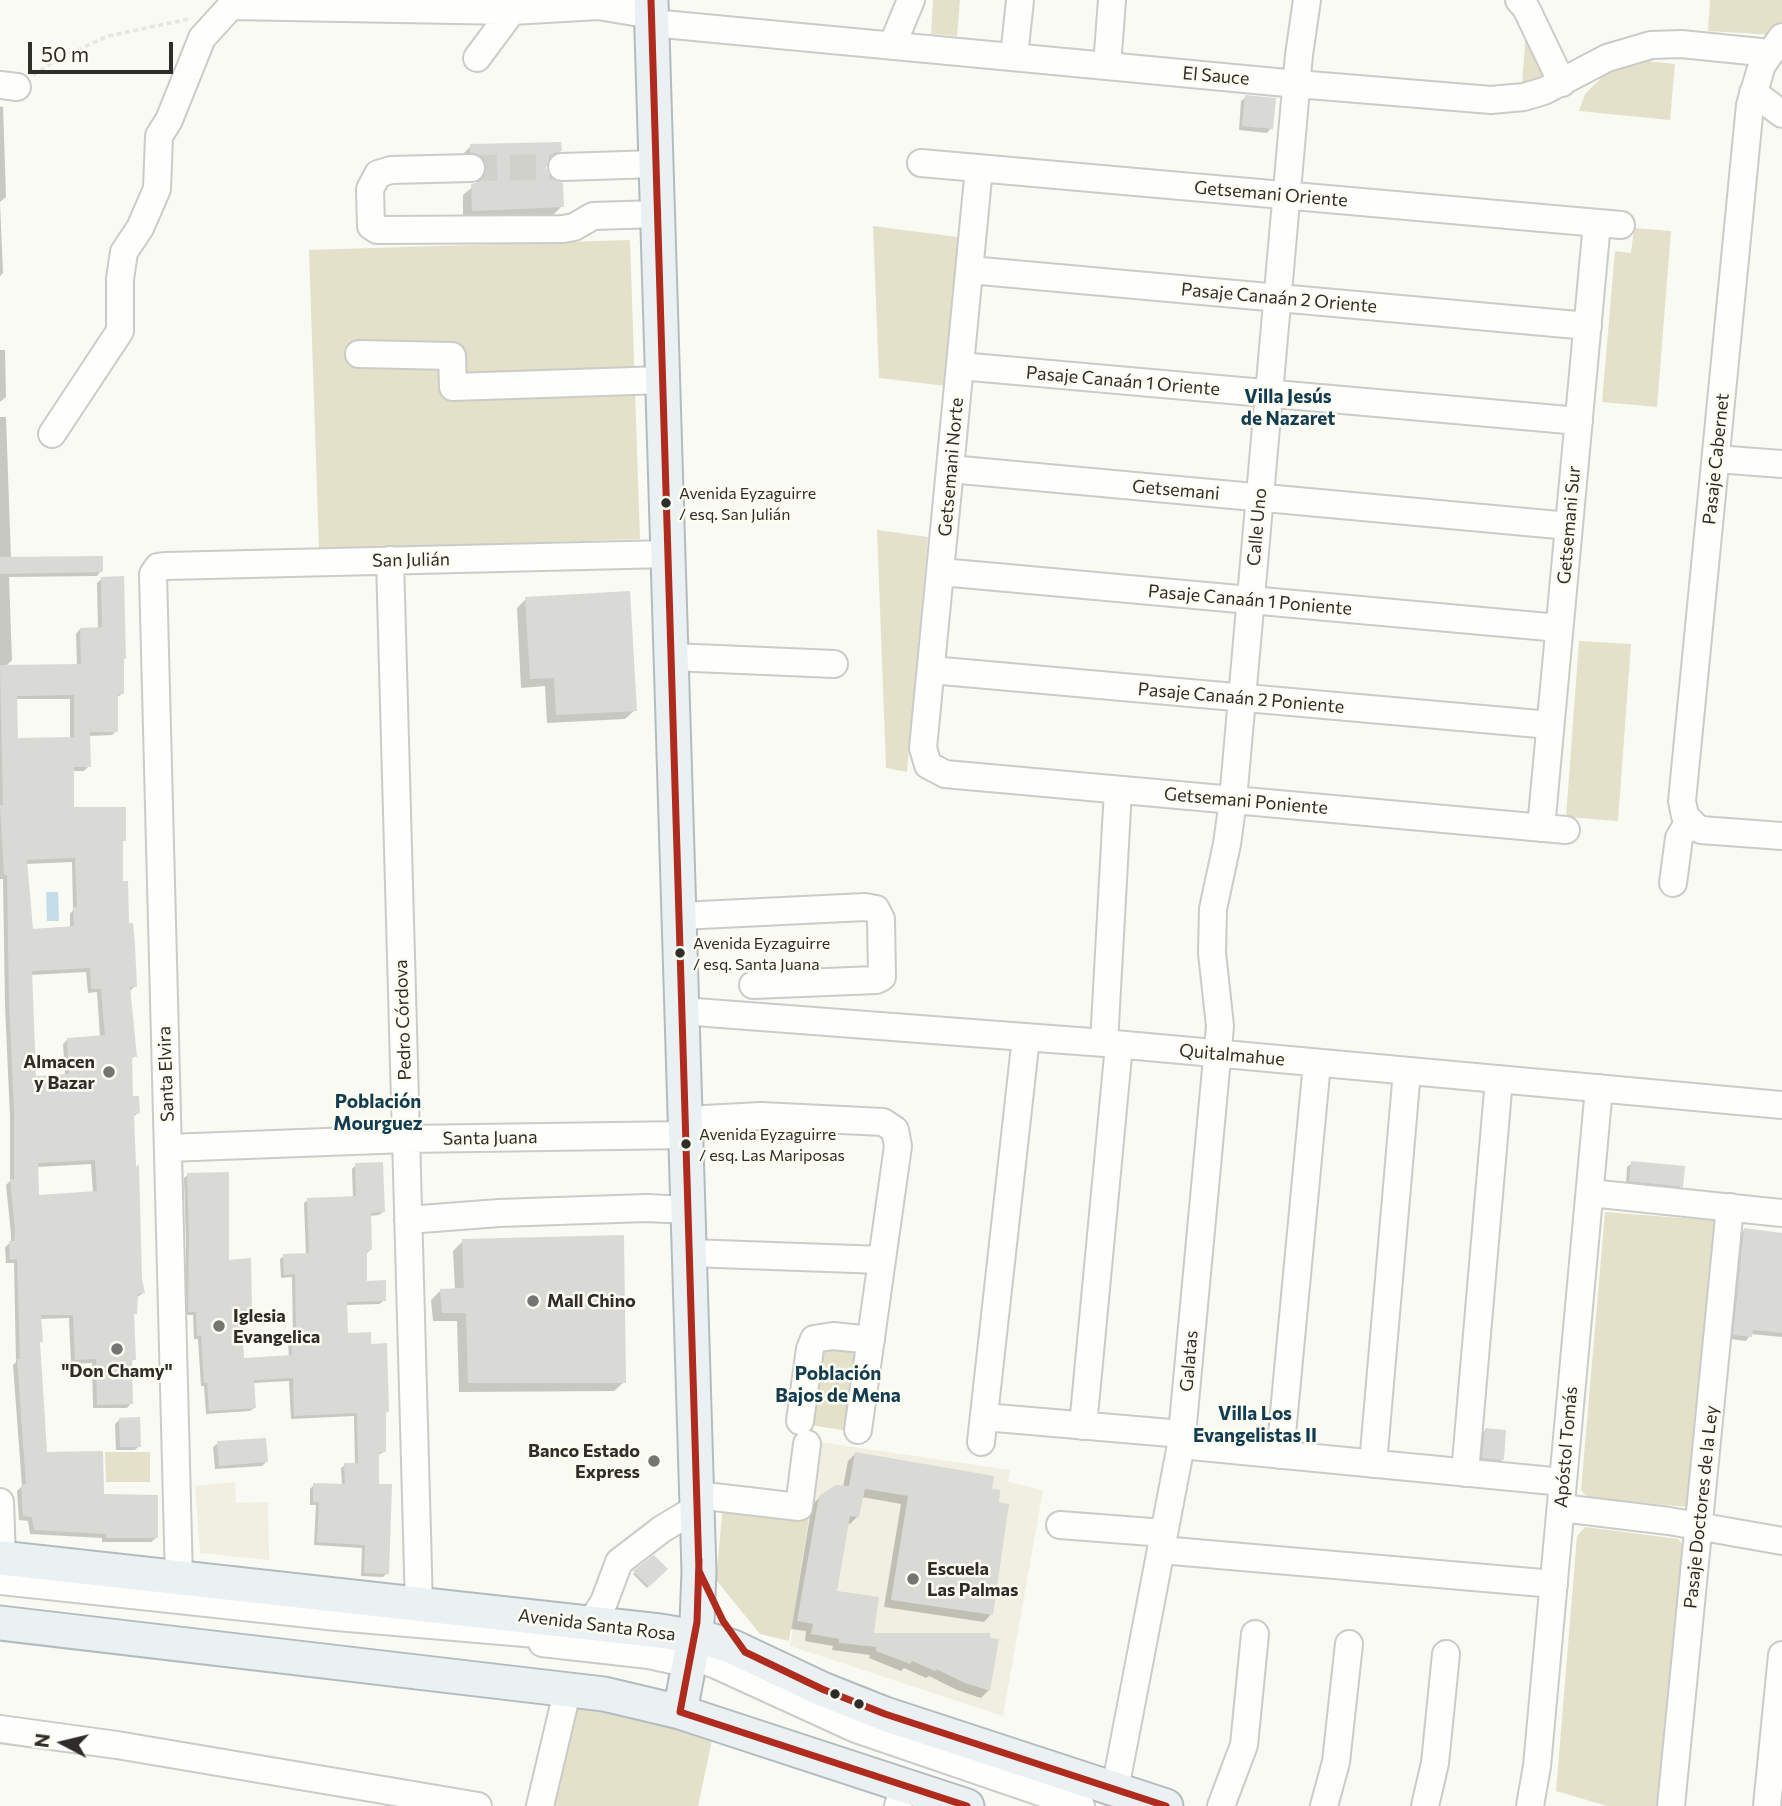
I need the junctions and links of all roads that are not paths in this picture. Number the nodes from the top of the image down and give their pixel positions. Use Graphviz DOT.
graph roads {
  1 [pos="911,0"];
  2 [pos="1020,0"];
  3 [pos="1112,0"];
  4 [pos="1307,0"];
  5 [pos="1519,0"];
  6 [pos="512,11"];
  7 [pos="652,13"];
  8 [pos="1776,45"];
  9 [pos="892,46"];
  10 [pos="1014,57"];
  11 [pos="477,58"];
  12 [pos="1107,66"];
  13 [pos="1562,83"];
  14 [pos="1297,84"];
  15 [pos="1752,92"];
  16 [pos="1782,114"];
  17 [pos="921,163"];
  18 [pos="656,164"];
  19 [pos="562,167"];
  20 [pos="471,168"];
  21 [pos="979,168"];
  22 [pos="1287,196"];
  23 [pos="658,214"];
  24 [pos="1609,224"];
  25 [pos="970,270"];
  26 [pos="1278,298"];
  27 [pos="1588,326"];
  28 [pos="359,354"];
  29 [pos="960,366"];
  30 [pos="663,380"];
  31 [pos="1269,394"];
  32 [pos="1579,421"];
  33 [pos="52,434"];
  34 [pos="1716,459"];
  35 [pos="1782,464"];
  36 [pos="950,469"];
  37 [pos="1260,498"];
  38 [pos="1569,526"];
  39 [pos="668,554"];
  40 [pos="390,560"];
  41 [pos="155,570"];
  42 [pos="940,572"];
  43 [pos="1251,600"];
  44 [pos="1559,628"];
  45 [pos="672,657"];
  46 [pos="834,664"];
  47 [pos="931,670"];
  48 [pos="1242,698"];
  49 [pos="1550,725"];
  50 [pos="928,765"];
  51 [pos="1118,790"];
  52 [pos="1233,800"];
  53 [pos="1689,821"];
  54 [pos="1553,829"];
  55 [pos="1782,836"];
  56 [pos="1673,883"];
  57 [pos="680,916"];
  58 [pos="752,985"];
  59 [pos="682,1011"];
  60 [pos="1026,1037"];
  61 [pos="1112,1044"];
  62 [pos="1217,1054"];
  63 [pos="1317,1063"];
  64 [pos="1407,1071"];
  65 [pos="1499,1079"];
  66 [pos="1600,1088"];
  67 [pos="1782,1105"];
  68 [pos="686,1127"];
  69 [pos="406,1139"];
  70 [pos="168,1148"];
  71 [pos="1590,1193"];
  72 [pos="1730,1207"];
  73 [pos="688,1210"];
  74 [pos="1782,1213"];
  75 [pos="408,1220"];
  76 [pos="690,1253"];
  77 [pos="882,1260"];
  78 [pos="871,1340"];
  79 [pos="1083,1426"];
  80 [pos="858,1430"];
  81 [pos="1182,1440"];
  82 [pos="1280,1455"];
  83 [pos="1373,1464"];
  84 [pos="1465,1473"];
  85 [pos="1563,1482"];
  86 [pos="0,1502"];
  87 [pos="697,1502"];
  88 [pos="1561,1508"];
  89 [pos="1060,1525"];
  90 [pos="1699,1526"];
  91 [pos="1162,1541"];
  92 [pos="1782,1541"];
  93 [pos="1,1565"];
  94 [pos="699,1571"];
  95 [pos="179,1579"];
  96 [pos="1554,1584"];
  97 [pos="0,1591"];
  98 [pos="419,1605"];
  99 [pos="0,1609"];
  100 [pos="0,1623"];
  101 [pos="590,1624"];
  102 [pos="85,1632"];
  103 [pos="1255,1634"];
  104 [pos="1349,1644"];
  105 [pos="692,1652"];
  106 [pos="746,1653"];
  107 [pos="1446,1654"];
  108 [pos="1782,1655"];
  109 [pos="568,1688"];
  110 [pos="680,1712"];
  111 [pos="0,1729"];
  112 [pos="1115,1789"];
  113 [pos="901,1796"];
  114 [pos="1535,1805"];
  115 [pos="478,1806"];
  116 [pos="540,1806"];
  117 [pos="967,1806"];
  118 [pos="1052,1806"];
  119 [pos="1081,1806"];
  120 [pos="1166,1806"];
  121 [pos="1220,1806"];
  122 [pos="1324,1806"];
  123 [pos="1425,1806"];
  124 [pos="1671,1806"];
  125 [pos="1767,1806"];
  1 -- 9 [label="street"];
  2 -- 10 [label="street"];
  3 -- 12 [label="street"];
  4 -- 14 [label="street, Calle Uno"];
  5 -- 13 [label="street"];
  6 -- 7 [label="street, El Sauce"];
  6 -- 11 [label="street"];
  6 -- 33 [label="street, El Sauce"];
  7 -- 9 [label="street, El Sauce"];
  7 -- 18 [label="main road"];
  8 -- 13 [label="street, El Sauce"];
  8 -- 15 [label="street, Pasaje Cabernet"];
  9 -- 10 [label="street, El Sauce"];
  10 -- 12 [label="street, El Sauce"];
  12 -- 14 [label="street, El Sauce"];
  13 -- 14 [label="street, El Sauce"];
  14 -- 22 [label="street, Calle Uno"];
  15 -- 16 [label="street"];
  15 -- 34 [label="street, Pasaje Cabernet"];
  17 -- 21 [label="street, Getsemani Oriente"];
  18 -- 19 [label="street"];
  18 -- 23 [label="main road"];
  20 -- 23 [label="street"];
  21 -- 22 [label="street, Getsemani Oriente"];
  21 -- 25 [label="street, Getsemani Norte"];
  22 -- 24 [label="street, Getsemani Oriente"];
  22 -- 26 [label="street, Calle Uno"];
  23 -- 30 [label="main road"];
  24 -- 27 [label="street, Getsemani Sur"];
  25 -- 26 [label="street, Pasaje Canaán 2 Oriente"];
  25 -- 29 [label="street, Getsemani Norte"];
  26 -- 27 [label="street, Pasaje Canaán 2 Oriente"];
  26 -- 31 [label="street, Calle Uno"];
  27 -- 32 [label="street, Getsemani Sur"];
  28 -- 30 [label="street"];
  29 -- 31 [label="street, Pasaje Canaán 1 Oriente"];
  29 -- 36 [label="street, Getsemani Norte"];
  30 -- 39 [label="main road"];
  31 -- 32 [label="street, Pasaje Canaán 1 Oriente"];
  31 -- 37 [label="street, Calle Uno"];
  32 -- 38 [label="street, Getsemani Sur"];
  34 -- 35 [label="street"];
  34 -- 53 [label="street, Pasaje Cabernet"];
  36 -- 37 [label="street, Getsemani"];
  36 -- 42 [label="street, Getsemani Norte"];
  37 -- 38 [label="street, Getsemani"];
  37 -- 43 [label="street, Calle Uno"];
  38 -- 44 [label="street, Getsemani Sur"];
  39 -- 40 [label="street, San Julián"];
  39 -- 45 [label="main road"];
  40 -- 41 [label="street, San Julián"];
  40 -- 69 [label="street, Pedro Córdova"];
  41 -- 70 [label="street, Santa Elvira"];
  42 -- 43 [label="street, Pasaje Canaán 1 Poniente"];
  42 -- 47 [label="street, Getsemani Norte"];
  43 -- 44 [label="street, Pasaje Canaán 1 Poniente"];
  43 -- 48 [label="street, Calle Uno"];
  44 -- 49 [label="street, Getsemani Sur"];
  45 -- 46 [label="street"];
  45 -- 57 [label="main road"];
  47 -- 48 [label="street, Pasaje Canaán 2 Poniente"];
  47 -- 50 [label="street, Getsemani Norte"];
  48 -- 49 [label="street, Pasaje Canaán 2 Poniente"];
  48 -- 52 [label="street, Calle Uno"];
  49 -- 54 [label="street, Getsemani Sur"];
  50 -- 51 [label="street, Getsemani Poniente"];
  51 -- 52 [label="street, Getsemani Poniente"];
  51 -- 61 [label="street"];
  52 -- 54 [label="street, Getsemani Poniente"];
  52 -- 62 [label="street, Calle Uno"];
  53 -- 55 [label="street"];
  53 -- 56 [label="street"];
  57 -- 58 [label="street"];
  57 -- 59 [label="main road"];
  59 -- 60 [label="street, Quitalmahue"];
  59 -- 68 [label="main road"];
  60 -- 61 [label="street, Quitalmahue"];
  60 -- 79 [label="street"];
  61 -- 62 [label="street, Quitalmahue"];
  61 -- 79 [label="street"];
  62 -- 63 [label="street, Quitalmahue"];
  62 -- 81 [label="street, Galatas"];
  63 -- 64 [label="street, Quitalmahue"];
  63 -- 82 [label="street"];
  64 -- 65 [label="street, Quitalmahue"];
  64 -- 83 [label="street"];
  65 -- 66 [label="street, Quitalmahue"];
  65 -- 84 [label="street"];
  66 -- 67 [label="street, Quitalmahue"];
  66 -- 71 [label="street, Apóstol Tomás"];
  68 -- 69 [label="street, Santa Juana"];
  68 -- 73 [label="main road"];
  68 -- 77 [label="street, Santa Juana"];
  69 -- 70 [label="street, Santa Juana"];
  69 -- 75 [label="street, Pedro Córdova"];
  70 -- 95 [label="street, Santa Elvira"];
  71 -- 72 [label="street"];
  71 -- 85 [label="street, Apóstol Tomás"];
  72 -- 74 [label="street"];
  72 -- 90 [label="street, Pasaje Doctores de la Ley"];
  73 -- 75 [label="street"];
  73 -- 76 [label="main road"];
  75 -- 98 [label="street, Pedro Córdova"];
  76 -- 77 [label="street"];
  76 -- 87 [label="main road"];
  77 -- 78 [label="street"];
  78 -- 80 [label="street"];
  78 -- 87 [label="street"];
  79 -- 81 [label="street"];
  81 -- 82 [label="street"];
  81 -- 91 [label="street, Galatas"];
  82 -- 83 [label="street"];
  83 -- 84 [label="street"];
  84 -- 85 [label="street"];
  85 -- 88 [label="street, Apóstol Tomás"];
  86 -- 93 [label="street"];
  87 -- 94 [label="main road"];
  87 -- 101 [label="street"];
  88 -- 90 [label="street"];
  88 -- 96 [label="street, Apóstol Tomás"];
  89 -- 91 [label="street"];
  90 -- 92 [label="street"];
  90 -- 124 [label="street, Pasaje Doctores de la Ley"];
  91 -- 96 [label="street"];
  91 -- 112 [label="street, Galatas"];
  93 -- 95 [label="main road, Avenida Santa Rosa"];
  93 -- 105 [label="street"];
  94 -- 105 [label="main road"];
  94 -- 106 [label="main road"];
  95 -- 98 [label="main road, Avenida Santa Rosa"];
  96 -- 114 [label="street, Apóstol Tomás"];
  97 -- 105 [label="street"];
  98 -- 101 [label="main road, Avenida Santa Rosa"];
  99 -- 102 [label="street"];
  100 -- 102 [label="main road"];
  101 -- 105 [label="main road, Avenida Santa Rosa"];
  102 -- 109 [label="main road"];
  103 -- 121 [label="street"];
  104 -- 122 [label="street"];
  105 -- 106 [label="main road, Avenida Santa Rosa"];
  105 -- 110 [label="main road"];
  105 -- 118 [label="street"];
  105 -- 119 [label="street"];
  106 -- 112 [label="main road, Avenida Santa Rosa"];
  107 -- 123 [label="street"];
  108 -- 125 [label="street"];
  109 -- 110 [label="main road"];
  109 -- 116 [label="street"];
  110 -- 113 [label="main road"];
  111 -- 115 [label="street"];
  112 -- 120 [label="main road, Avenida Santa Rosa"];
  113 -- 117 [label="main road"];
}
